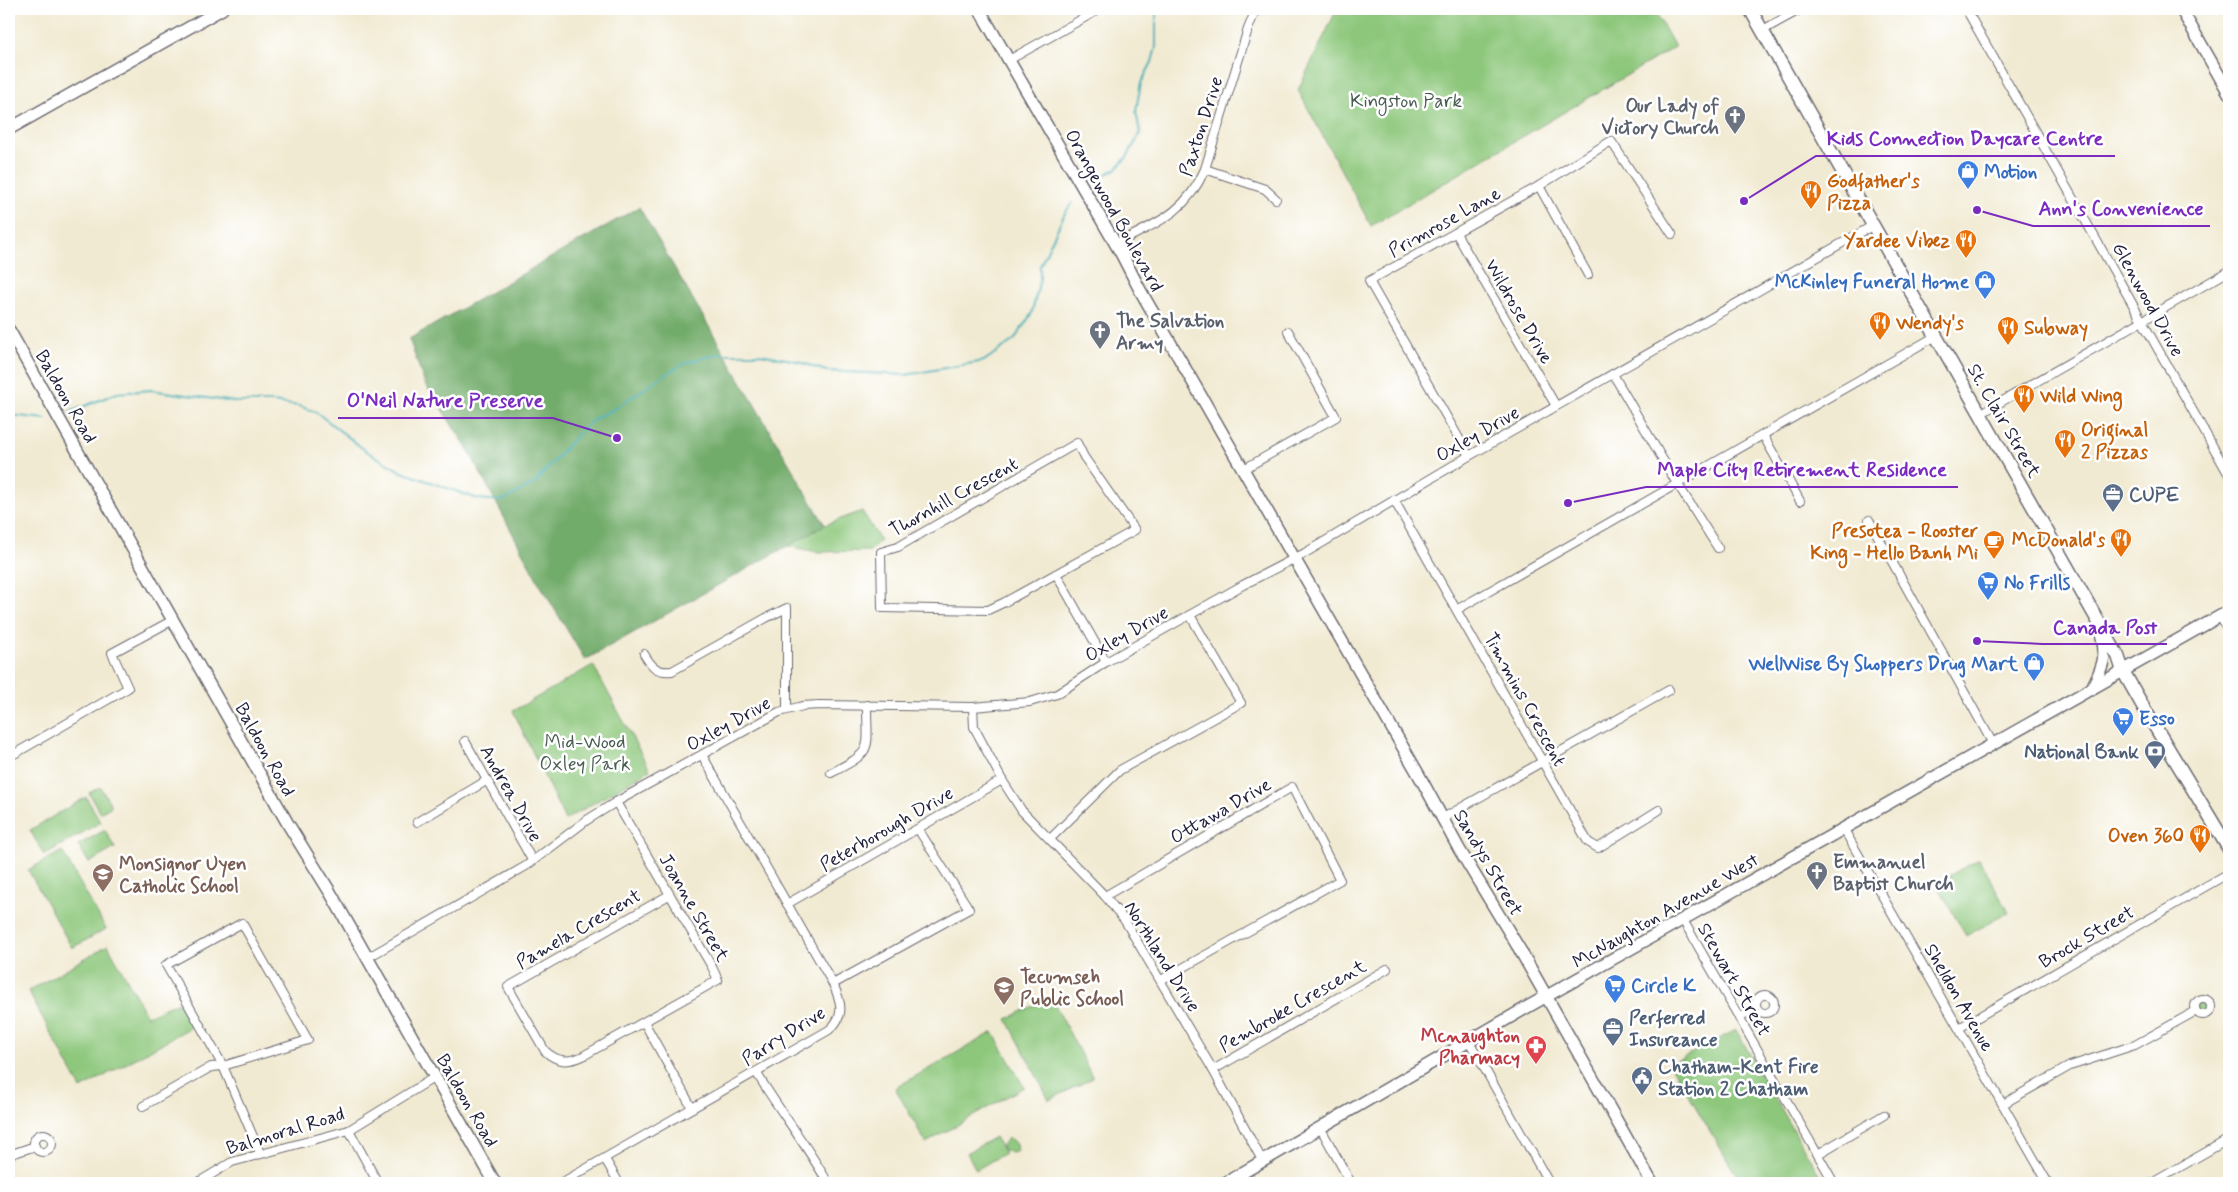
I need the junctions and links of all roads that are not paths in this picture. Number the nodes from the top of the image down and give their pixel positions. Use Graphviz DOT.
graph roads {
  1 [pos="222,9"];
  2 [pos="979,9"];
  3 [pos="1100,9"];
  4 [pos="1256,9"];
  5 [pos="1750,9"];
  6 [pos="1801,9"];
  7 [pos="1966,9"];
  8 [pos="2181,9"];
  9 [pos="1763,30"];
  10 [pos="1009,60"];
  11 [pos="2229,93"];
  12 [pos="9,129"];
  13 [pos="1206,169"];
  14 [pos="1539,186"];
  15 [pos="1276,200"];
  16 [pos="1872,226"];
  17 [pos="1456,233"];
  18 [pos="1672,234"];
  19 [pos="1116,244"];
  20 [pos="2229,271"];
  21 [pos="1588,275"];
  22 [pos="2143,322"];
  23 [pos="9,330"];
  24 [pos="1288,330"];
  25 [pos="1936,336"];
  26 [pos="1613,374"];
  27 [pos="1556,406"];
  28 [pos="1980,414"];
  29 [pos="1763,435"];
  30 [pos="1469,456"];
  31 [pos="1242,470"];
  32 [pos="2229,475"];
  33 [pos="1677,484"];
  34 [pos="1394,500"];
  35 [pos="1800,501"];
  36 [pos="1869,520"];
  37 [pos="1718,548"];
  38 [pos="1294,560"];
  39 [pos="1056,574"];
  40 [pos="1458,609"];
  41 [pos="2225,613"];
  42 [pos="1190,615"];
  43 [pos="173,620"];
  44 [pos="2099,624"];
  45 [pos="2229,632"];
  46 [pos="644,654"];
  47 [pos="1106,662"];
  48 [pos="2123,671"];
  49 [pos="1669,690"];
  50 [pos="2091,690"];
  51 [pos="867,705"];
  52 [pos="973,707"];
  53 [pos="787,709"];
  54 [pos="465,740"];
  55 [pos="1994,744"];
  56 [pos="702,755"];
  57 [pos="9,757"];
  58 [pos="1542,762"];
  59 [pos="831,773"];
  60 [pos="1002,780"];
  61 [pos="486,782"];
  62 [pos="616,802"];
  63 [pos="1659,810"];
  64 [pos="1443,818"];
  65 [pos="416,822"];
  66 [pos="1843,828"];
  67 [pos="918,829"];
  68 [pos="1050,839"];
  69 [pos="2227,841"];
  70 [pos="532,860"];
  71 [pos="2229,873"];
  72 [pos="669,895"];
  73 [pos="1105,896"];
  74 [pos="787,904"];
  75 [pos="1684,920"];
  76 [pos="367,958"];
  77 [pos="1387,969"];
  78 [pos="1161,980"];
  79 [pos="833,984"];
  80 [pos="1546,997"];
  81 [pos="1757,1008"];
  82 [pos="2196,1011"];
  83 [pos="1739,1018"];
  84 [pos="644,1022"];
  85 [pos="1959,1028"];
  86 [pos="1469,1041"];
  87 [pos="223,1066"];
  88 [pos="1213,1070"];
  89 [pos="756,1072"];
  90 [pos="435,1077"];
  91 [pos="2003,1104"];
  92 [pos="143,1106"];
  93 [pos="692,1108"];
  94 [pos="1884,1115"];
  95 [pos="1321,1129"];
  96 [pos="349,1130"];
  97 [pos="2229,1139"];
  98 [pos="35,1146"];
  99 [pos="260,1153"];
  100 [pos="1818,1154"];
  101 [pos="9,1155"];
  102 [pos="605,1159"];
  103 [pos="1263,1162"];
  104 [pos="197,1183"];
  105 [pos="378,1183"];
  106 [pos="495,1183"];
  107 [pos="561,1183"];
  108 [pos="619,1183"];
  109 [pos="828,1183"];
  110 [pos="1225,1183"];
  111 [pos="1351,1183"];
  112 [pos="1549,1183"];
  113 [pos="1652,1183"];
  114 [pos="1834,1183"];
  115 [pos="2048,1183"];
  116 [pos="2152,1183"];
  1 -- 12 [label="street"];
  2 -- 10 [label="street, Orangewood Boulevard"];
  3 -- 10 [label="street"];
  4 -- 13 [label="street, Paxton Drive"];
  5 -- 9 [label="main road, St. Clair Street"];
  6 -- 9 [label="street"];
  7 -- 22 [label="street, Glenwood Drive"];
  8 -- 11 [label="street"];
  9 -- 16 [label="main road, St. Clair Street"];
  10 -- 19 [label="street, Orangewood Boulevard"];
  13 -- 15 [label="street"];
  13 -- 19 [label="street, Paxton Drive"];
  14 -- 17 [label="street, Primrose Lane"];
  14 -- 18 [label="street, Primrose Lane"];
  14 -- 21 [label="street"];
  16 -- 25 [label="main road, St. Clair Street"];
  16 -- 26 [label="street, Oxley Drive"];
  17 -- 27 [label="street, Wildrose Drive"];
  17 -- 30 [label="street, Primrose Lane"];
  19 -- 31 [label="street, Orangewood Boulevard"];
  20 -- 22 [label="street"];
  22 -- 28 [label="street"];
  22 -- 32 [label="street, Glenwood Drive"];
  23 -- 43 [label="street, Baldoon Road"];
  24 -- 31 [label="street"];
  25 -- 28 [label="main road, St. Clair Street"];
  25 -- 29 [label="street"];
  26 -- 27 [label="street, Oxley Drive"];
  26 -- 33 [label="street"];
  27 -- 30 [label="street, Oxley Drive"];
  28 -- 44 [label="main road, St. Clair Street"];
  29 -- 33 [label="street"];
  29 -- 35 [label="street"];
  30 -- 34 [label="street, Oxley Drive"];
  31 -- 38 [label="street, Orangewood Boulevard"];
  33 -- 37 [label="street"];
  33 -- 40 [label="street"];
  34 -- 38 [label="street, Oxley Drive"];
  34 -- 40 [label="street, Timmins Crescent"];
  36 -- 55 [label="street"];
  38 -- 42 [label="street, Oxley Drive"];
  38 -- 64 [label="street, Sandys Street"];
  39 -- 39 [label="street, Thornhill Crescent"];
  39 -- 47 [label="street"];
  40 -- 58 [label="street, Timmins Crescent"];
  41 -- 45 [label="street"];
  41 -- 48 [label="street, McNaughton Avenue West"];
  42 -- 47 [label="street, Oxley Drive"];
  42 -- 68 [label="street"];
  43 -- 57 [label="street"];
  43 -- 76 [label="street, Baldoon Road"];
  44 -- 48 [label="main road, St. Clair Street"];
  44 -- 50 [label="street"];
  46 -- 53 [label="street"];
  47 -- 52 [label="street, Oxley Drive"];
  48 -- 50 [label="street, McNaughton Avenue West"];
  48 -- 69 [label="main road, St. Clair Street"];
  49 -- 58 [label="street"];
  50 -- 55 [label="street, McNaughton Avenue West"];
  51 -- 52 [label="street, Oxley Drive"];
  51 -- 53 [label="street, Oxley Drive"];
  51 -- 59 [label="street"];
  52 -- 60 [label="street, Northland Drive"];
  53 -- 56 [label="street, Oxley Drive"];
  54 -- 61 [label="street, Andrea Drive"];
  55 -- 66 [label="street, McNaughton Avenue West"];
  56 -- 62 [label="street, Oxley Drive"];
  56 -- 74 [label="street, Parry Drive"];
  58 -- 63 [label="street, Timmins Crescent"];
  58 -- 64 [label="street"];
  60 -- 67 [label="street, Peterborough Drive"];
  60 -- 68 [label="street, Northland Drive"];
  61 -- 65 [label="street"];
  61 -- 70 [label="street, Andrea Drive"];
  62 -- 70 [label="street, Oxley Drive"];
  62 -- 72 [label="street, Joanne Street"];
  64 -- 80 [label="street, Sandys Street"];
  66 -- 75 [label="street, McNaughton Avenue West"];
  66 -- 85 [label="street, Sheldon Avenue"];
  67 -- 74 [label="street, Peterborough Drive"];
  67 -- 79 [label="street"];
  68 -- 73 [label="street, Northland Drive"];
  70 -- 76 [label="street, Oxley Drive"];
  71 -- 85 [label="street, Brock Street"];
  72 -- 84 [label="street, Joanne Street"];
  72 -- 84 [label="street, Pamela Crescent"];
  73 -- 78 [label="street, Northland Drive"];
  73 -- 78 [label="street, Ottawa Drive"];
  74 -- 79 [label="street, Parry Drive"];
  75 -- 80 [label="street, McNaughton Avenue West"];
  75 -- 83 [label="street, Stewart Street"];
  76 -- 90 [label="street, Baldoon Road"];
  77 -- 88 [label="street, Pembroke Crescent"];
  78 -- 88 [label="street, Northland Drive"];
  79 -- 89 [label="street, Parry Drive"];
  80 -- 86 [label="street, McNaughton Avenue West"];
  80 -- 113 [label="street, Sandys Street"];
  81 -- 83 [label="street"];
  82 -- 91 [label="street"];
  83 -- 100 [label="street, Stewart Street"];
  84 -- 93 [label="street"];
  85 -- 91 [label="street, Sheldon Avenue"];
  86 -- 95 [label="street, McNaughton Avenue West"];
  86 -- 112 [label="street"];
  87 -- 87 [label="street"];
  87 -- 92 [label="street"];
  87 -- 99 [label="street"];
  88 -- 103 [label="street, Northland Drive"];
  89 -- 93 [label="street, Parry Drive"];
  89 -- 109 [label="street"];
  90 -- 96 [label="street, Balmoral Road"];
  90 -- 106 [label="street, Baldoon Road"];
  91 -- 115 [label="street, Sheldon Avenue"];
  93 -- 102 [label="street, Parry Drive"];
  94 -- 100 [label="street"];
  95 -- 103 [label="street, McNaughton Avenue West"];
  95 -- 111 [label="street"];
  96 -- 99 [label="street, Balmoral Road"];
  96 -- 105 [label="street"];
  97 -- 116 [label="street"];
  98 -- 101 [label="street"];
  99 -- 104 [label="street, Balmoral Road"];
  100 -- 114 [label="street, Stewart Street"];
  102 -- 107 [label="street, Parry Drive"];
  102 -- 108 [label="street"];
  103 -- 110 [label="street, McNaughton Avenue West"];
}
